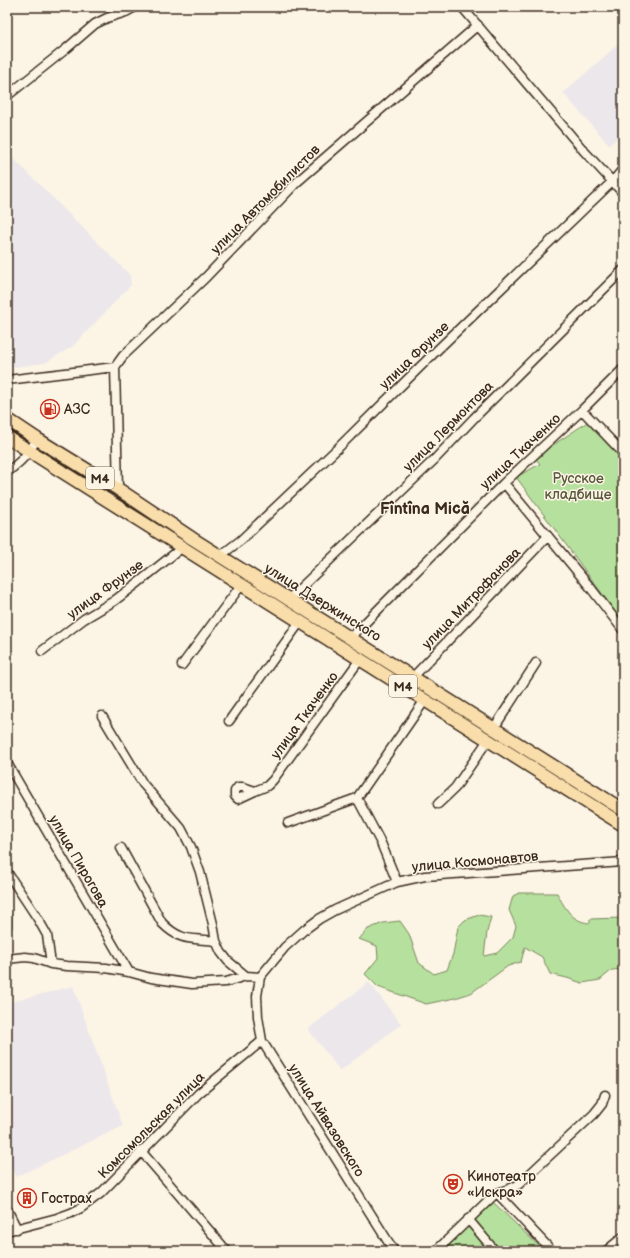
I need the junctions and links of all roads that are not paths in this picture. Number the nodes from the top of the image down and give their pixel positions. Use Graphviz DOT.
graph roads {
  1 [pos="135,7"];
  2 [pos="462,7"];
  3 [pos="478,25"];
  4 [pos="7,96"];
  5 [pos="623,170"];
  6 [pos="612,181"];
  7 [pos="623,193"];
  8 [pos="623,270"];
  9 [pos="115,367"];
  10 [pos="623,369"];
  11 [pos="7,380"];
  12 [pos="582,410"];
  13 [pos="7,419"];
  14 [pos="7,437"];
  15 [pos="37,439"];
  16 [pos="29,451"];
  17 [pos="623,453"];
  18 [pos="7,472"];
  19 [pos="504,483"];
  20 [pos="118,489"];
  21 [pos="548,536"];
  22 [pos="193,539"];
  23 [pos="182,547"];
  24 [pos="220,556"];
  25 [pos="242,584"];
  26 [pos="289,599"];
  27 [pos="300,622"];
  28 [pos="623,630"];
  29 [pos="350,638"];
  30 [pos="42,651"];
  31 [pos="361,658"];
  32 [pos="536,663"];
  33 [pos="182,665"];
  34 [pos="414,677"];
  35 [pos="425,700"];
  36 [pos="102,716"];
  37 [pos="230,720"];
  38 [pos="494,728"];
  39 [pos="488,740"];
  40 [pos="7,763"];
  41 [pos="255,791"];
  42 [pos="357,798"];
  43 [pos="438,804"];
  44 [pos="623,810"];
  45 [pos="288,823"];
  46 [pos="623,825"];
  47 [pos="121,848"];
  48 [pos="623,862"];
  49 [pos="7,872"];
  50 [pos="397,882"];
  51 [pos="216,941"];
  52 [pos="7,959"];
  53 [pos="51,964"];
  54 [pos="129,972"];
  55 [pos="246,976"];
  56 [pos="260,977"];
  57 [pos="262,1041"];
  58 [pos="605,1095"];
  59 [pos="141,1151"];
  60 [pos="497,1193"];
  61 [pos="7,1209"];
  62 [pos="468,1220"];
  63 [pos="17,1229"];
  64 [pos="7,1231"];
  65 [pos="623,1237"];
  66 [pos="227,1251"];
  67 [pos="394,1251"];
  68 [pos="436,1251"];
  69 [pos="495,1251"];
  70 [pos="552,1251"];
  71 [pos="606,1251"];
  1 -- 4 [label="street"];
  2 -- 3 [label="street"];
  3 -- 6 [label="street"];
  3 -- 9 [label="street, улица Автомобилистов"];
  5 -- 6 [label="street, улица Фрунзе"];
  6 -- 7 [label="street"];
  6 -- 24 [label="street, улица Фрунзе"];
  8 -- 26 [label="street, улица Лермонтова"];
  9 -- 11 [label="street"];
  9 -- 20 [label="street"];
  10 -- 12 [label="street, улица Ткаченко"];
  12 -- 17 [label="street"];
  12 -- 19 [label="street, улица Ткаченко"];
  13 -- 15 [label="highway, улица Дзержинского / M4"];
  14 -- 16 [label="highway, улица Дзержинского / M4"];
  15 -- 16 [label="street"];
  15 -- 20 [label="highway, улица Дзержинского / M4"];
  16 -- 18 [label="street"];
  16 -- 23 [label="highway, улица Дзержинского / M4"];
  19 -- 21 [label="street"];
  19 -- 29 [label="street, улица Ткаченко"];
  20 -- 22 [label="highway, улица Дзержинского / M4"];
  21 -- 28 [label="street"];
  21 -- 34 [label="street, улица Митрофанова"];
  22 -- 23 [label="street, улица Фрунзе"];
  22 -- 24 [label="highway, улица Дзержинского / M4"];
  23 -- 25 [label="highway, улица Дзержинского / M4"];
  23 -- 30 [label="street, улица Фрунзе"];
  24 -- 26 [label="highway, улица Дзержинского / M4"];
  25 -- 27 [label="highway, улица Дзержинского / M4"];
  25 -- 33 [label="street"];
  26 -- 29 [label="highway, улица Дзержинского / M4"];
  27 -- 31 [label="highway, улица Дзержинского / M4"];
  27 -- 37 [label="street"];
  29 -- 34 [label="highway, улица Дзержинского / M4"];
  31 -- 35 [label="highway, улица Дзержинского / M4"];
  31 -- 41 [label="street, улица Ткаченко"];
  32 -- 38 [label="street"];
  34 -- 38 [label="highway, улица Дзержинского / M4"];
  35 -- 39 [label="highway, улица Дзержинского / M4"];
  35 -- 42 [label="street"];
  36 -- 51 [label="street"];
  38 -- 44 [label="highway, улица Дзержинского / M4"];
  39 -- 43 [label="street"];
  39 -- 46 [label="highway, улица Дзержинского / M4"];
  40 -- 54 [label="street, улица Пирогова"];
  42 -- 45 [label="street"];
  42 -- 50 [label="street"];
  47 -- 51 [label="street"];
  48 -- 50 [label="street, улица Космонавтов"];
  49 -- 53 [label="street"];
  50 -- 56 [label="street, улица Космонавтов"];
  51 -- 55 [label="street"];
  52 -- 53 [label="street"];
  53 -- 54 [label="street"];
  54 -- 55 [label="street"];
  55 -- 56 [label="street"];
  56 -- 57 [label="street, улица Айвазовского"];
  57 -- 59 [label="street, Комсомольская улица"];
  57 -- 67 [label="street, улица Айвазовского"];
  58 -- 60 [label="street"];
  59 -- 63 [label="street, Комсомольская улица"];
  59 -- 66 [label="street"];
  60 -- 62 [label="street"];
  60 -- 70 [label="street"];
  61 -- 63 [label="street"];
  62 -- 68 [label="street"];
  62 -- 69 [label="street"];
  63 -- 64 [label="street, Комсомольская улица"];
  65 -- 71 [label="street"];
}
